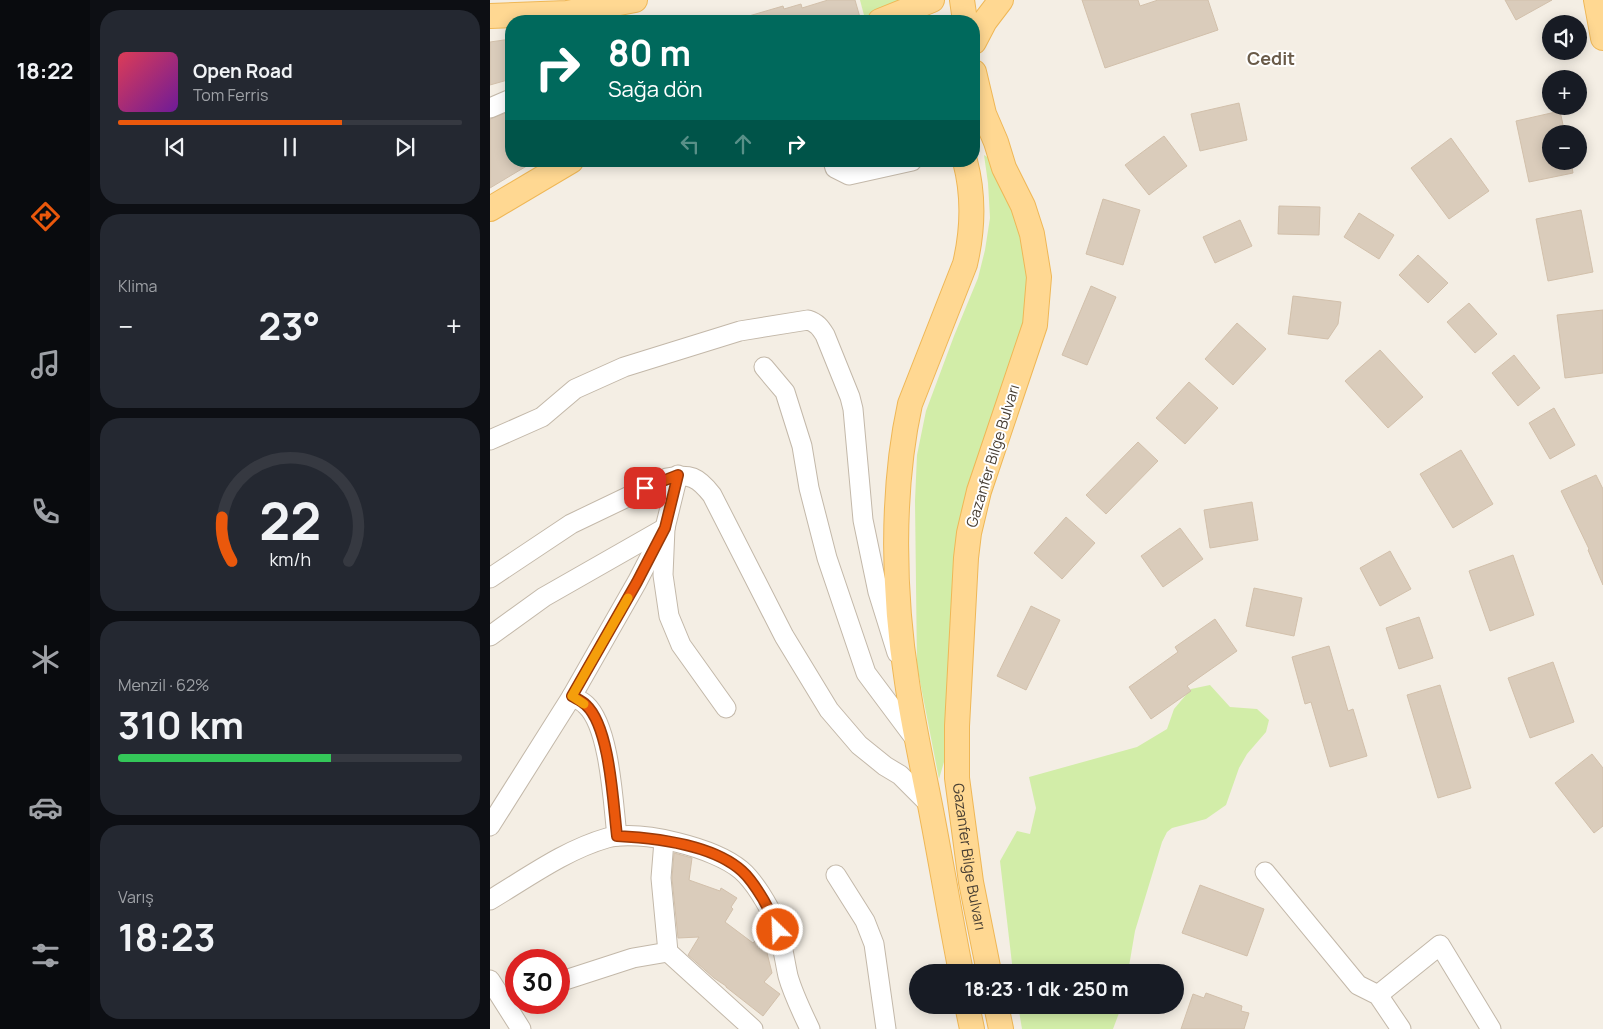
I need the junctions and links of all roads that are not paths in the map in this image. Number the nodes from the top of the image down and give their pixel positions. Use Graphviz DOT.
graph roads {
  1 [pos="634,0"];
  2 [pos="932,0"];
  3 [pos="962,0"];
  4 [pos="1000,0"];
  5 [pos="1596,0"];
  6 [pos="532,7"];
  7 [pos="895,15"];
  8 [pos="933,15"];
  9 [pos="963,15"];
  10 [pos="490,16"];
  11 [pos="980,31"];
  12 [pos="1603,38"];
  13 [pos="980,97"];
  14 [pos="505,102"];
  15 [pos="490,108"];
  16 [pos="561,167"];
  17 [pos="835,167"];
  18 [pos="885,167"];
  19 [pos="966,167"];
  20 [pos="490,209"];
  21 [pos="764,367"];
  22 [pos="490,440"];
  23 [pos="678,475"];
  24 [pos="665,528"];
  25 [pos="897,561"];
  26 [pos="873,567"];
  27 [pos="490,578"];
  28 [pos="490,636"];
  29 [pos="906,681"];
  30 [pos="572,696"];
  31 [pos="726,708"];
  32 [pos="916,742"];
  33 [pos="930,805"];
  34 [pos="490,826"];
  35 [pos="617,836"];
  36 [pos="664,840"];
  37 [pos="1265,872"];
  38 [pos="836,875"];
  39 [pos="490,900"];
  40 [pos="668,952"];
  41 [pos="960,964"];
  42 [pos="987,964"];
  43 [pos="570,978"];
  44 [pos="490,980"];
  45 [pos="505,994"];
  46 [pos="1378,995"];
  47 [pos="515,1014"];
  48 [pos="969,1014"];
  49 [pos="998,1014"];
  50 [pos="521,1029"];
  51 [pos="753,1029"];
  52 [pos="810,1029"];
  53 [pos="886,1029"];
  54 [pos="972,1029"];
  55 [pos="1001,1029"];
  56 [pos="1401,1029"];
  57 [pos="1491,1029"];
  1 -- 6 [label="main road"];
  2 -- 7 [label="main road"];
  2 -- 8 [label="main road"];
  3 -- 9 [label="main road"];
  4 -- 11 [label="main road"];
  5 -- 12 [label="main road"];
  6 -- 10 [label="main road"];
  13 -- 42 [label="main road, Gazanfer Bilge Bulvarı"];
  14 -- 15 [label="street"];
  16 -- 20 [label="main road"];
  17 -- 18 [label="street"];
  19 -- 25 [label="main road, Gazanfer Bilge Bulvarı"];
  21 -- 32 [label="street"];
  22 -- 26 [label="street"];
  23 -- 24 [label="street"];
  23 -- 27 [label="street"];
  23 -- 33 [label="street"];
  24 -- 28 [label="street"];
  24 -- 30 [label="street"];
  24 -- 31 [label="street"];
  25 -- 26 [label="street"];
  25 -- 29 [label="main road, Gazanfer Bilge Bulvarı"];
  26 -- 29 [label="street"];
  29 -- 32 [label="main road, Gazanfer Bilge Bulvarı"];
  30 -- 34 [label="street"];
  30 -- 35 [label="street"];
  32 -- 33 [label="main road, Gazanfer Bilge Bulvarı"];
  33 -- 41 [label="main road, Gazanfer Bilge Bulvarı"];
  35 -- 36 [label="street"];
  35 -- 39 [label="street"];
  36 -- 40 [label="street"];
  36 -- 52 [label="street"];
  37 -- 46 [label="street"];
  38 -- 53 [label="street"];
  40 -- 43 [label="street"];
  40 -- 51 [label="street"];
  44 -- 45 [label="street"];
  46 -- 56 [label="street"];
  46 -- 57 [label="street"];
  47 -- 50 [label="street"];
  48 -- 54 [label="main road"];
  49 -- 55 [label="main road"];
}
